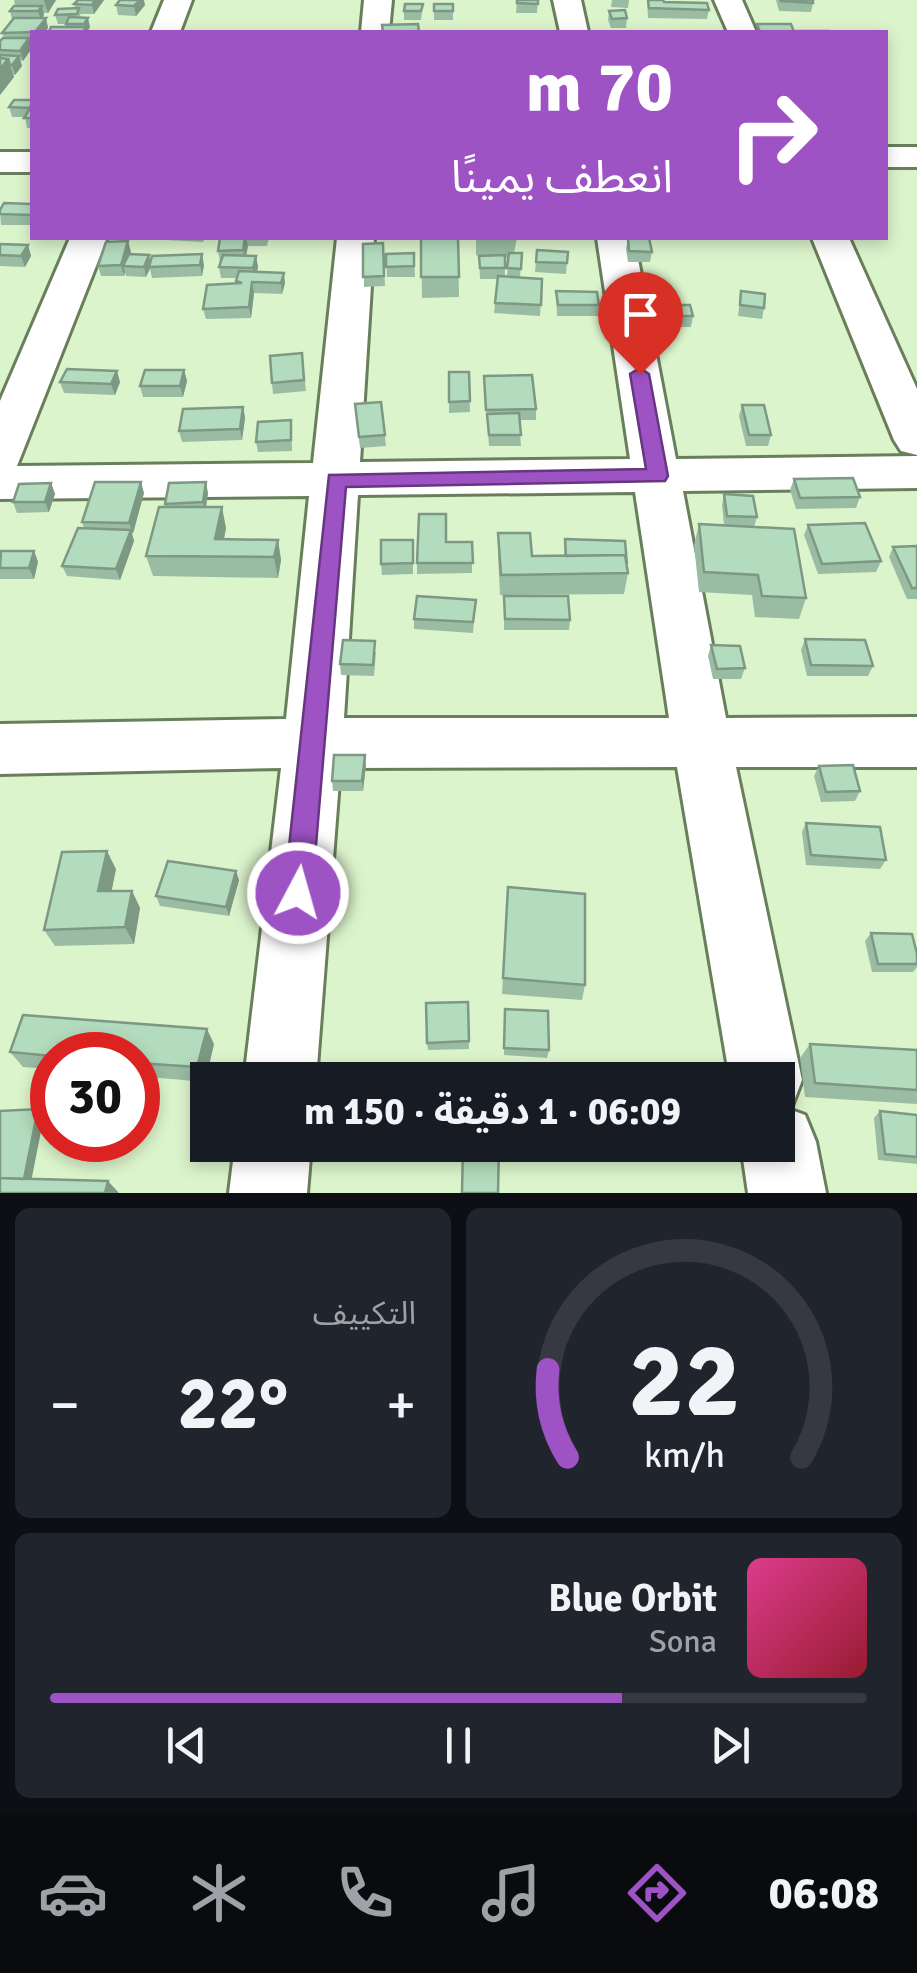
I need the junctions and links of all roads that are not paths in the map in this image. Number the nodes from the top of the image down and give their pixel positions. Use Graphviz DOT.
graph roads {
  1 [pos="178,0"];
  2 [pos="378,0"];
  3 [pos="568,0"];
  4 [pos="728,0"];
  5 [pos="167,30"];
  6 [pos="374,30"];
  7 [pos="574,30"];
  8 [pos="741,30"];
  9 [pos="888,157"];
  10 [pos="917,157"];
  11 [pos="0,162"];
  12 [pos="30,162"];
  13 [pos="87,240"];
  14 [pos="355,240"];
  15 [pos="615,240"];
  16 [pos="831,240"];
  17 [pos="917,440"];
  18 [pos="0,456"];
  19 [pos="917,472"];
  20 [pos="658,476"];
  21 [pos="336,480"];
  22 [pos="0,484"];
  23 [pos="917,742"];
  24 [pos="313,743"];
  25 [pos="702,743"];
  26 [pos="0,748"];
  27 [pos="282,1062"];
  28 [pos="763,1062"];
  29 [pos="271,1162"];
  30 [pos="782,1162"];
  31 [pos="268,1193"];
  32 [pos="787,1193"];
  1 -- 5 [label="street"];
  2 -- 6 [label="street"];
  3 -- 7 [label="street"];
  4 -- 8 [label="street"];
  9 -- 10 [label="street"];
  11 -- 12 [label="street"];
  13 -- 18 [label="street"];
  14 -- 21 [label="street"];
  15 -- 20 [label="street"];
  16 -- 17 [label="street"];
  19 -- 20 [label="street"];
  20 -- 21 [label="street"];
  20 -- 25 [label="street"];
  21 -- 22 [label="street"];
  21 -- 24 [label="street"];
  23 -- 25 [label="street"];
  24 -- 25 [label="street"];
  24 -- 26 [label="street"];
  24 -- 27 [label="street"];
  25 -- 28 [label="street"];
  29 -- 31 [label="street"];
  30 -- 32 [label="street"];
}
